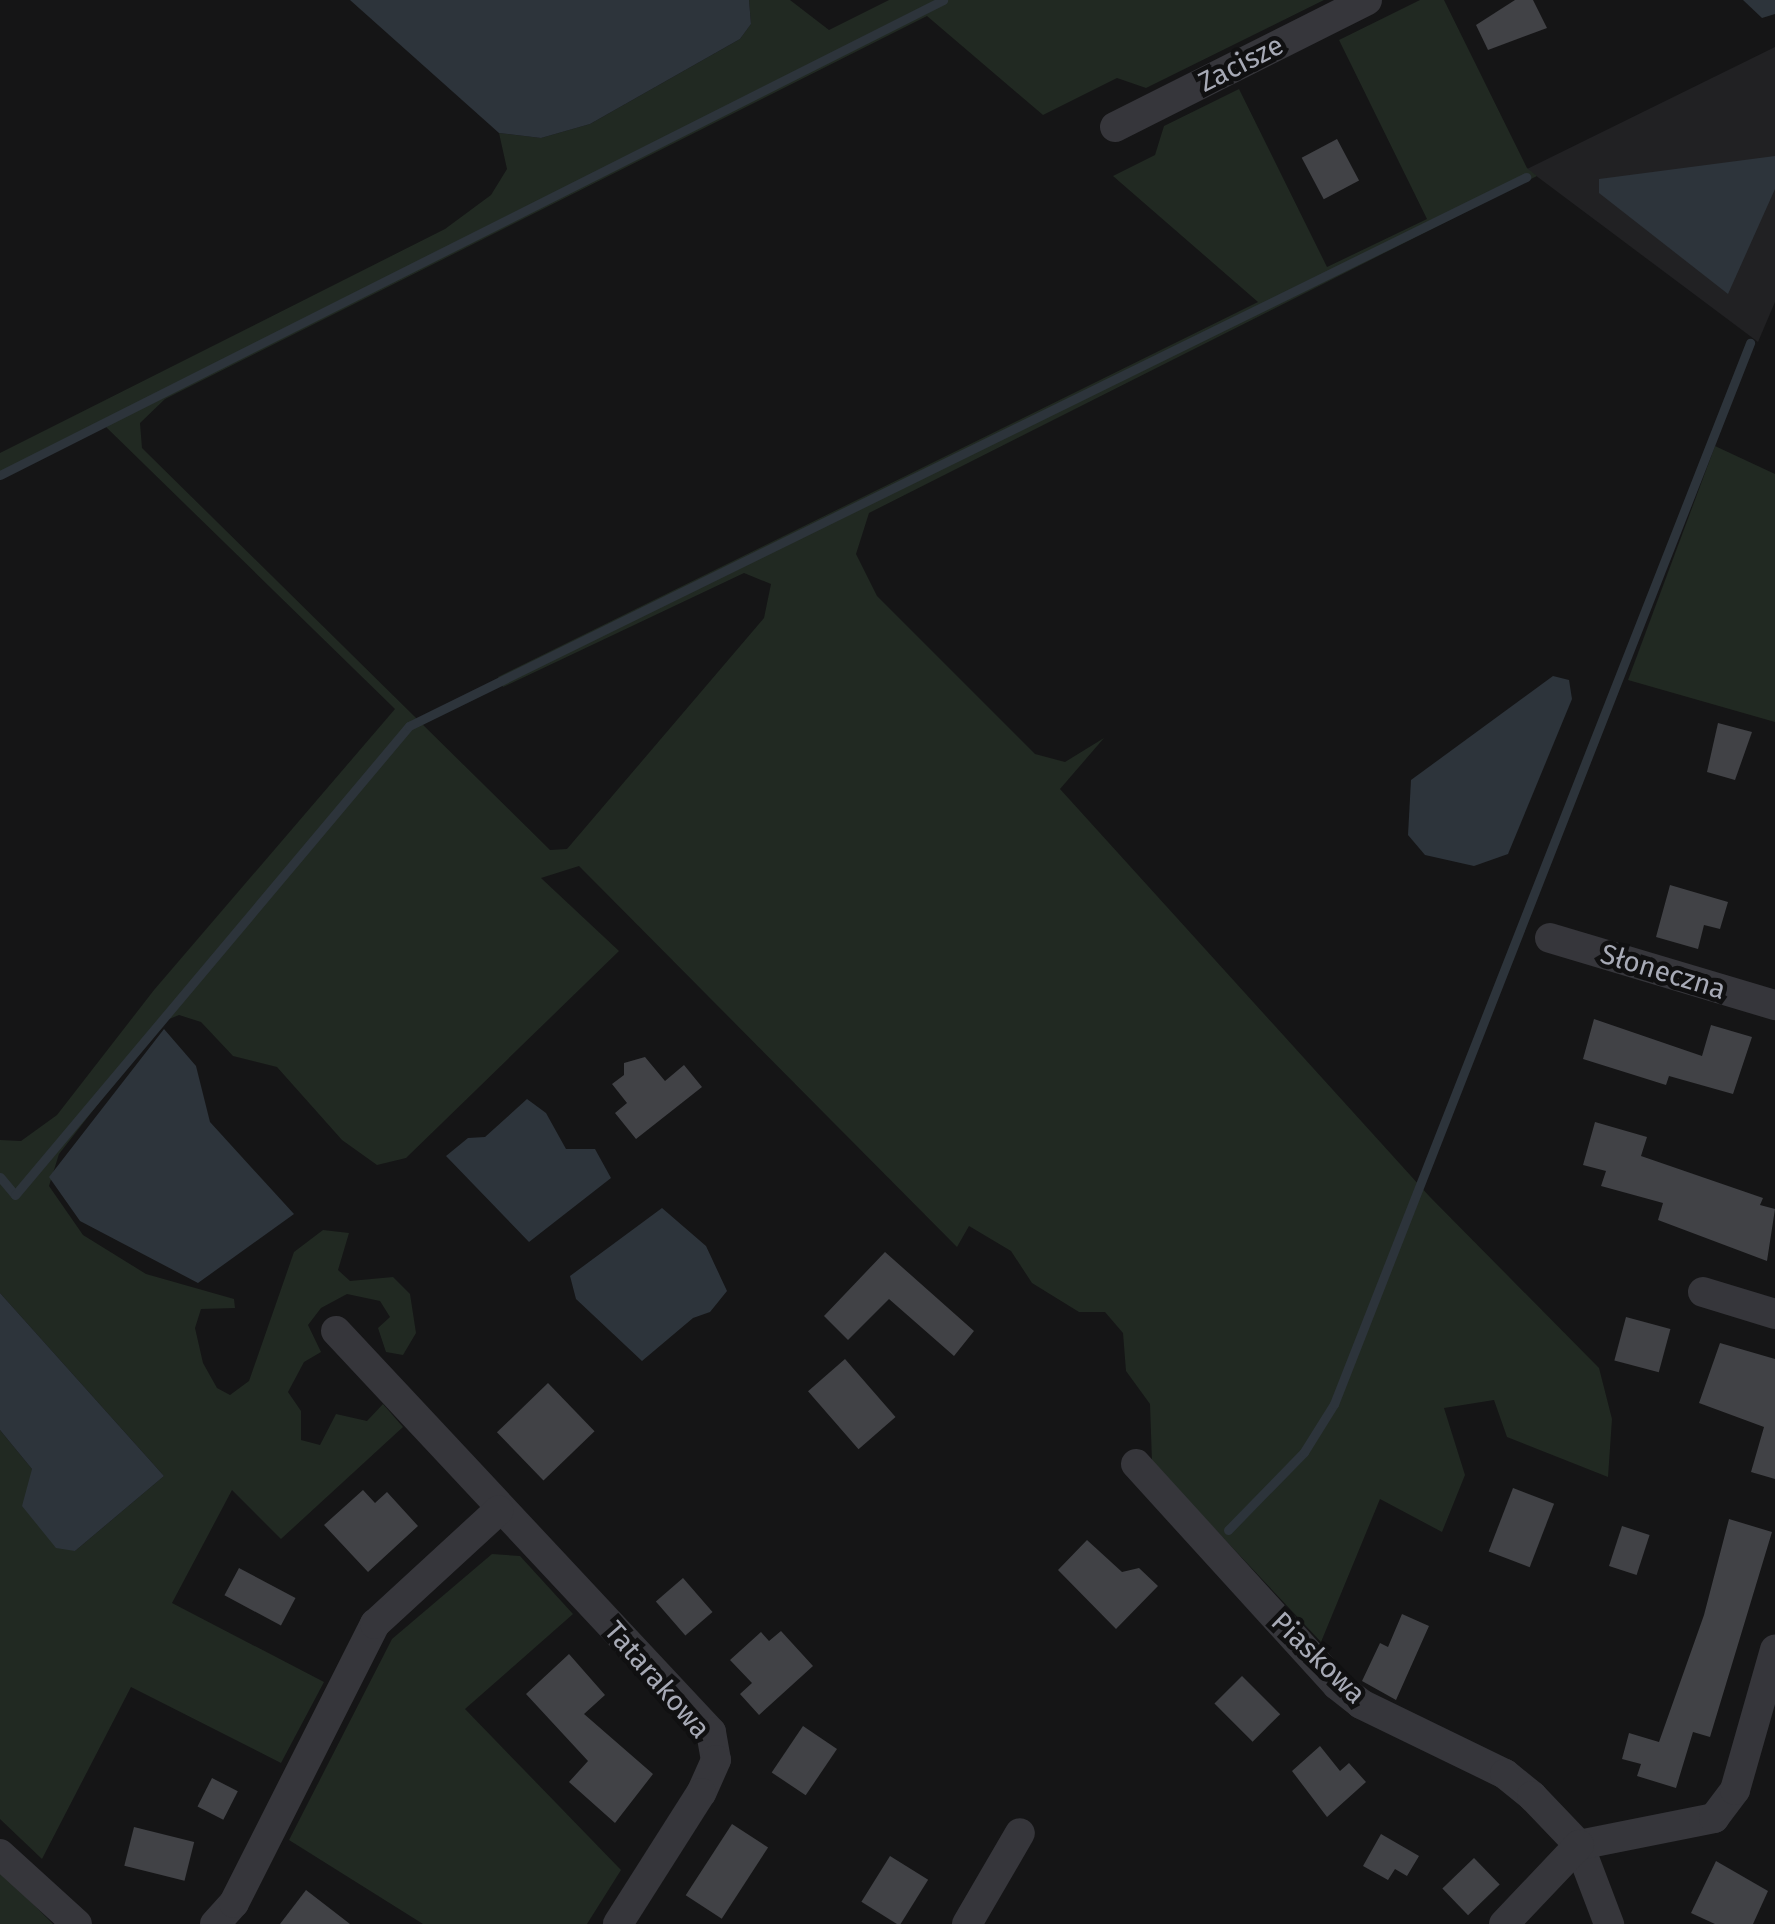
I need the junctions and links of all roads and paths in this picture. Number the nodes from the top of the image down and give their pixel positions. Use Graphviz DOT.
graph roads {
  1 [pos="1367,0"];
  2 [pos="1115,127"];
  3 [pos="1550,938"];
  4 [pos="1775,1005"];
  5 [pos="1703,1292"];
  6 [pos="1775,1314"];
  7 [pos="336,1331"];
  8 [pos="1136,1464"];
  9 [pos="499,1510"];
  10 [pos="1775,1650"];
  11 [pos="1020,1832"];
  12 [pos="1579,1845"];
  13 [pos="0,1854"];
  14 [pos="76,1924"];
  15 [pos="215,1924"];
  16 [pos="618,1924"];
  17 [pos="966,1924"];
  18 [pos="1504,1924"];
  19 [pos="1609,1924"];
  1 -- 2 [label="street, Zacisze"];
  3 -- 4 [label="street, Słoneczna"];
  5 -- 6 [label="street"];
  7 -- 9 [label="street, Tatarakowa"];
  8 -- 12 [label="street, Piaskowa"];
  9 -- 15 [label="street"];
  9 -- 16 [label="street, Tatarakowa"];
  10 -- 12 [label="street"];
  11 -- 17 [label="street"];
  12 -- 18 [label="street"];
  12 -- 19 [label="street, Piaskowa"];
  13 -- 14 [label="street"];
}
